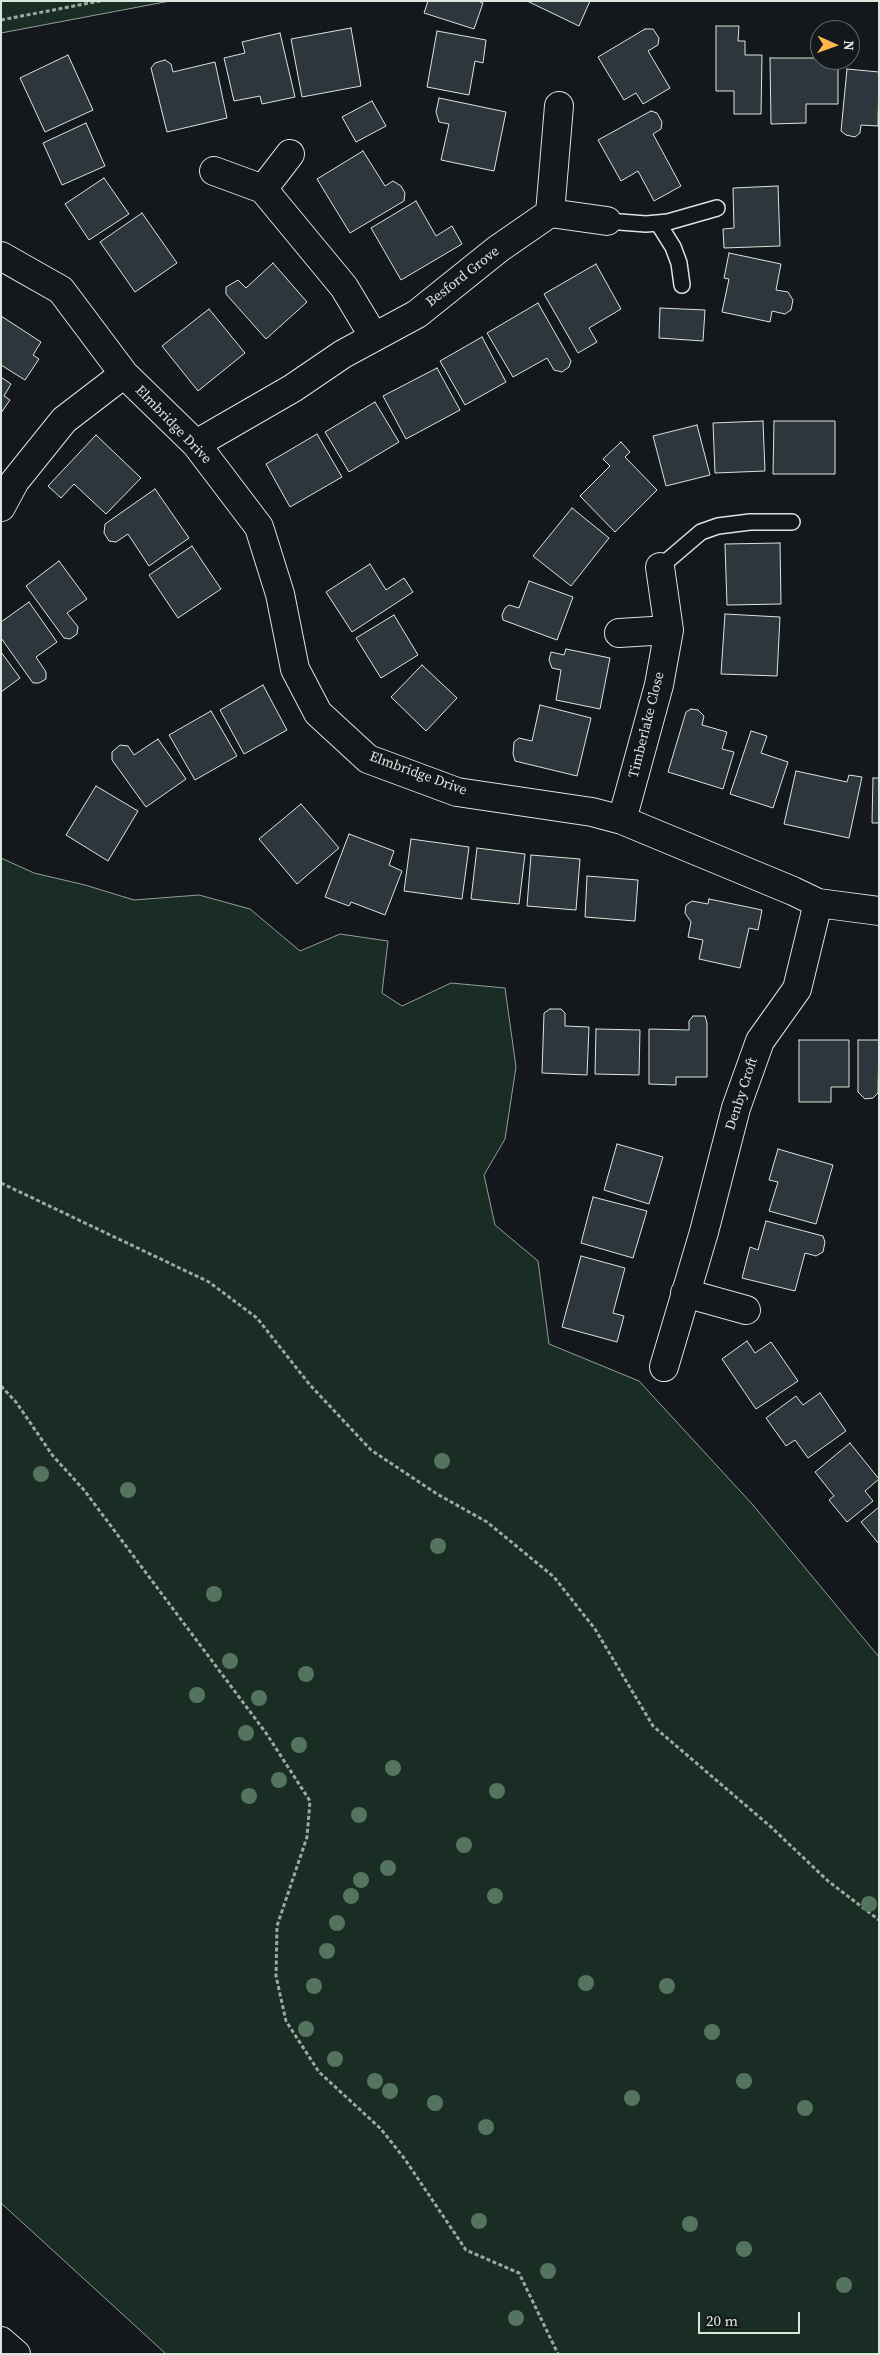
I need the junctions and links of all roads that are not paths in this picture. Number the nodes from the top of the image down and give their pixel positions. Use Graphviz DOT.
graph roads {
  1 [pos="559,106"];
  2 [pos="290,154"];
  3 [pos="214,171"];
  4 [pos="263,189"];
  5 [pos="717,208"];
  6 [pos="550,213"];
  7 [pos="607,221"];
  8 [pos="658,223"];
  9 [pos="1,256"];
  10 [pos="682,285"];
  11 [pos="374,337"];
  12 [pos="124,374"];
  13 [pos="196,444"];
  14 [pos="1,507"];
  15 [pos="792,522"];
  16 [pos="660,567"];
  17 [pos="669,630"];
  18 [pos="619,633"];
  19 [pos="622,820"];
  20 [pos="818,903"];
  21 [pos="879,911"];
  22 [pos="685,1293"];
  23 [pos="746,1310"];
  24 [pos="664,1367"];
  25 [pos="1,2341"];
  26 [pos="16,2354"];
  1 -- 6 [label="main road"];
  2 -- 4 [label="main road"];
  3 -- 4 [label="main road"];
  4 -- 11 [label="main road"];
  5 -- 8 [label="lane"];
  6 -- 7 [label="main road"];
  6 -- 11 [label="main road, Besford Grove"];
  7 -- 8 [label="lane"];
  8 -- 10 [label="lane"];
  9 -- 12 [label="main road, Elmbridge Drive"];
  11 -- 13 [label="main road, Besford Grove"];
  12 -- 13 [label="main road, Elmbridge Drive"];
  12 -- 14 [label="main road"];
  13 -- 19 [label="main road, Elmbridge Drive"];
  15 -- 16 [label="lane"];
  16 -- 17 [label="main road, Timberlake Close"];
  17 -- 18 [label="main road"];
  17 -- 19 [label="main road, Timberlake Close"];
  19 -- 20 [label="main road, Elmbridge Drive"];
  20 -- 21 [label="main road, Elmbridge Drive"];
  20 -- 22 [label="main road, Denby Croft"];
  22 -- 23 [label="main road"];
  22 -- 24 [label="main road, Denby Croft"];
  25 -- 26 [label="main road"];
}
